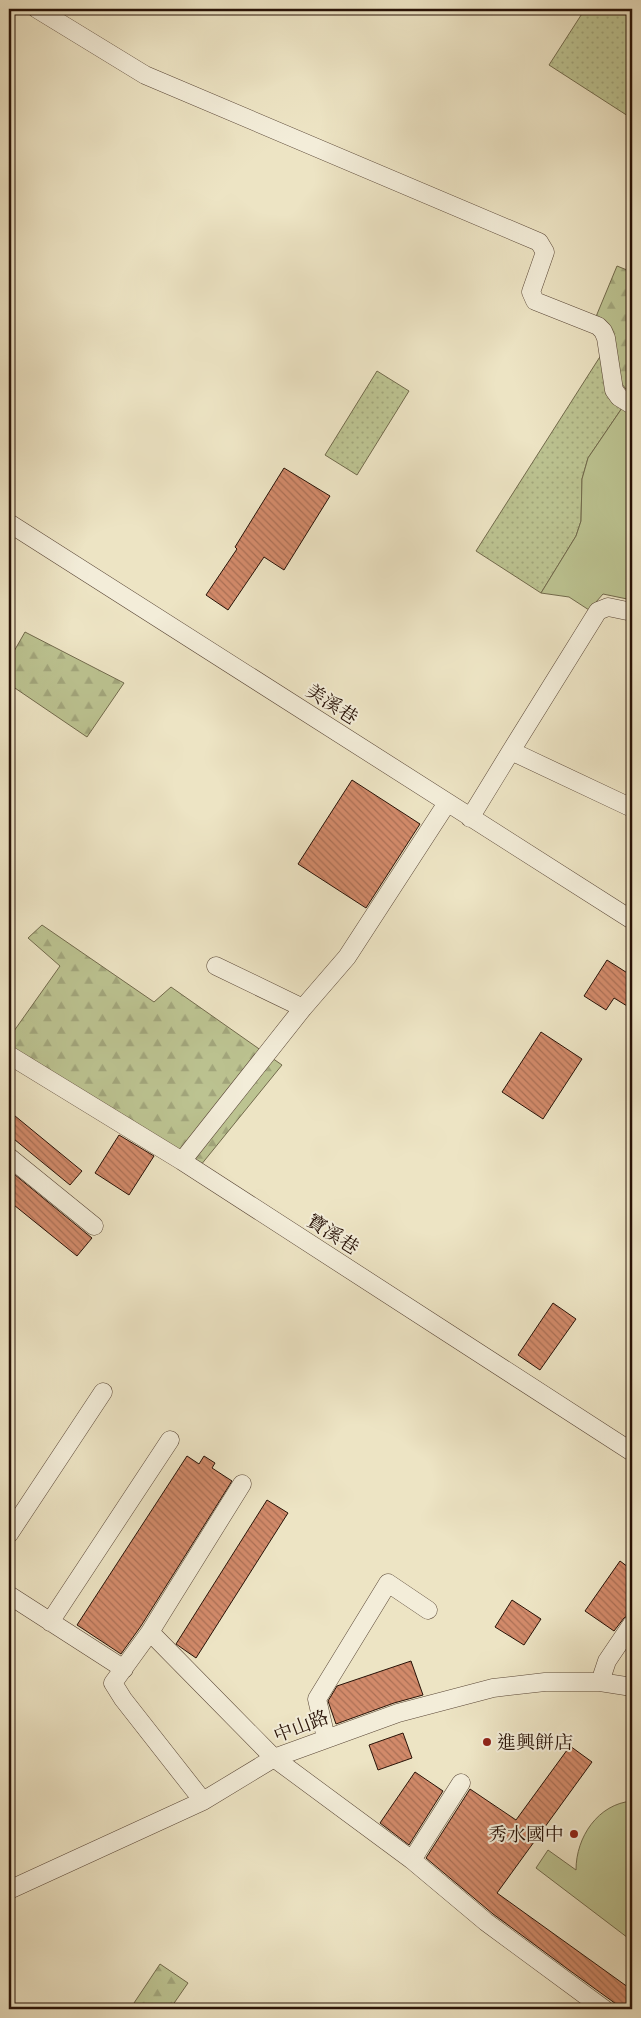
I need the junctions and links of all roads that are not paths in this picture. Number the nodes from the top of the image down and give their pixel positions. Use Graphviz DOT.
graph roads {
  1 [pos="37,9"];
  2 [pos="632,405"];
  3 [pos="9,523"];
  4 [pos="632,612"];
  5 [pos="511,751"];
  6 [pos="447,803"];
  7 [pos="632,808"];
  8 [pos="470,818"];
  9 [pos="632,920"];
  10 [pos="216,966"];
  11 [pos="303,1008"];
  12 [pos="9,1055"];
  13 [pos="9,1157"];
  14 [pos="182,1162"];
  15 [pos="94,1226"];
  16 [pos="103,1392"];
  17 [pos="170,1440"];
  18 [pos="632,1452"];
  19 [pos="242,1484"];
  20 [pos="9,1534"];
  21 [pos="9,1595"];
  22 [pos="428,1610"];
  23 [pos="50,1622"];
  24 [pos="632,1624"];
  25 [pos="150,1632"];
  26 [pos="124,1669"];
  27 [pos="600,1682"];
  28 [pos="632,1687"];
  29 [pos="326,1738"];
  30 [pos="274,1758"];
  31 [pos="461,1783"];
  32 [pos="203,1801"];
  33 [pos="412,1860"];
  34 [pos="9,1890"];
  35 [pos="604,2009"];
  1 -- 2 [label="street"];
  3 -- 6 [label="street, 美溪巷"];
  4 -- 5 [label="street"];
  5 -- 7 [label="street"];
  5 -- 8 [label="street"];
  6 -- 8 [label="street, 美溪巷"];
  6 -- 11 [label="street"];
  8 -- 9 [label="street, 美溪巷"];
  10 -- 11 [label="street"];
  11 -- 14 [label="street"];
  12 -- 14 [label="street, 寶溪巷"];
  13 -- 15 [label="street"];
  14 -- 18 [label="street, 寶溪巷"];
  16 -- 20 [label="street"];
  17 -- 23 [label="street"];
  19 -- 25 [label="street"];
  21 -- 23 [label="street"];
  22 -- 29 [label="street"];
  23 -- 26 [label="street"];
  24 -- 27 [label="street"];
  25 -- 26 [label="street"];
  25 -- 30 [label="street"];
  26 -- 32 [label="street"];
  27 -- 28 [label="street, 中山路"];
  27 -- 29 [label="street, 中山路"];
  29 -- 30 [label="street, 中山路"];
  30 -- 32 [label="street, 中山路"];
  30 -- 33 [label="street"];
  31 -- 33 [label="street"];
  32 -- 34 [label="street, 中山路"];
  33 -- 35 [label="street"];
}
